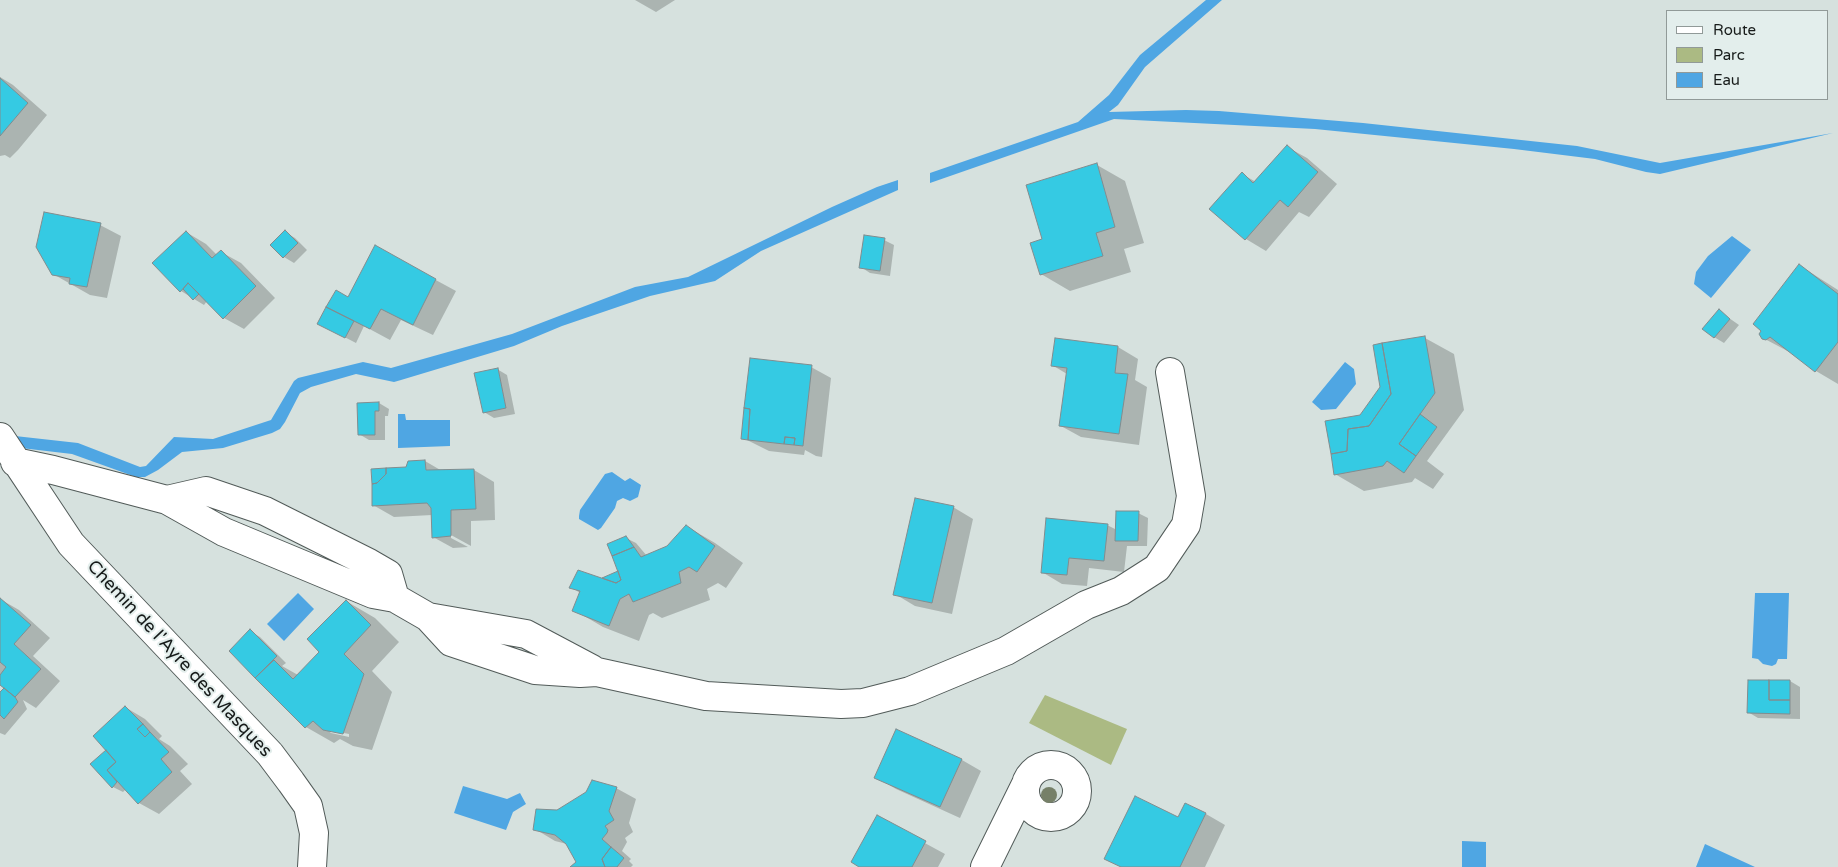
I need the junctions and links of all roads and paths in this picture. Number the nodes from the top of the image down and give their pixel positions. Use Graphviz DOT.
graph roads {
  1 [pos="1170,372"];
  2 [pos="0,438"];
  3 [pos="15,462"];
  4 [pos="1026,784"];
  5 [pos="1040,815"];
  6 [pos="1002,830"];
  7 [pos="312,867"];
  8 [pos="984,867"];
  1 -- 3 [label="street"];
  2 -- 3 [label="street, Chemin de l'Ayre des Masques"];
  3 -- 7 [label="street, Chemin de l'Ayre des Masques"];
  4 -- 5 [label="street"];
  4 -- 5 [label="street"];
  4 -- 6 [label="street"];
  5 -- 6 [label="street"];
  6 -- 8 [label="street"];
}
